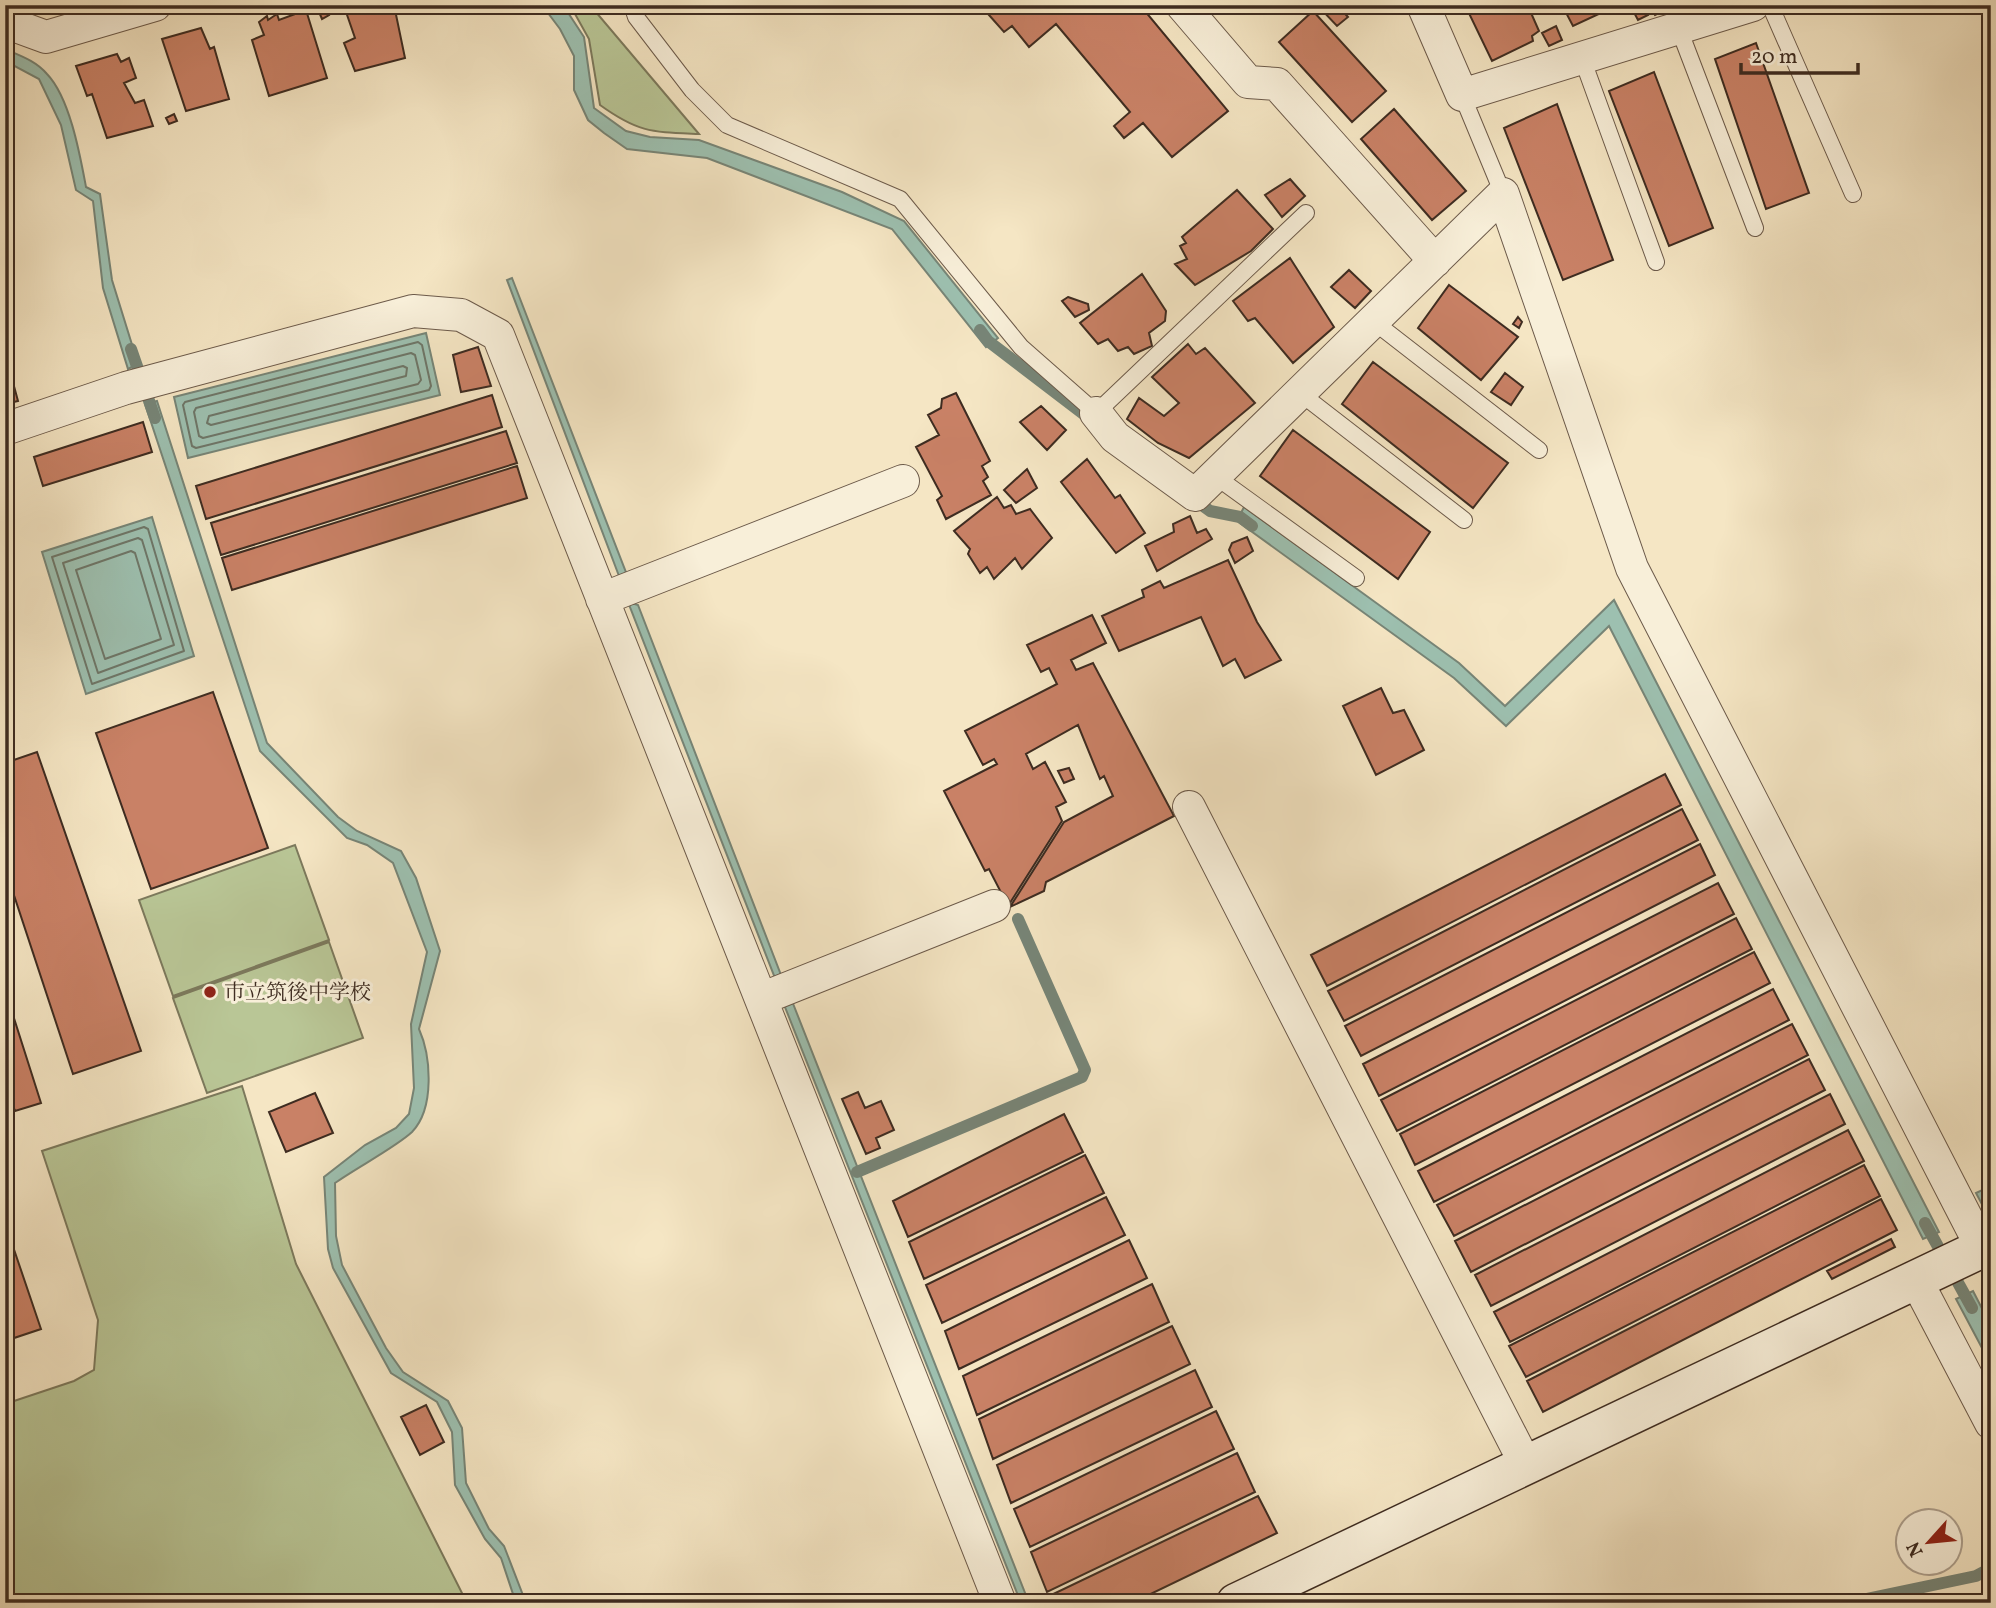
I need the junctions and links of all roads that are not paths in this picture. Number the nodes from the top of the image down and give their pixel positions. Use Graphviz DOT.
graph roads {
  1 [pos="156,5"];
  2 [pos="632,5"];
  3 [pos="1182,5"];
  4 [pos="1423,5"];
  5 [pos="1753,5"];
  6 [pos="1770,5"];
  7 [pos="5,22"];
  8 [pos="1679,29"];
  9 [pos="1583,58"];
  10 [pos="1462,95"];
  11 [pos="1503,194"];
  12 [pos="1853,194"];
  13 [pos="1306,213"];
  14 [pos="1755,228"];
  15 [pos="1435,261"];
  16 [pos="1656,262"];
  17 [pos="1373,321"];
  18 [pos="1300,393"];
  19 [pos="1096,413"];
  20 [pos="5,429"];
  21 [pos="1539,450"];
  22 [pos="1216,476"];
  23 [pos="902,481"];
  24 [pos="1464,520"];
  25 [pos="1356,578"];
  26 [pos="602,599"];
  27 [pos="1189,807"];
  28 [pos="994,906"];
  29 [pos="761,999"];
  30 [pos="1986,1246"];
  31 [pos="1916,1280"];
  32 [pos="1991,1423"];
  33 [pos="1526,1465"];
  34 [pos="1000,1603"];
  35 [pos="1236,1603"];
  1 -- 7 [label="street"];
  2 -- 19 [label="lane"];
  3 -- 15 [label="street"];
  4 -- 10 [label="street"];
  5 -- 8 [label="street"];
  6 -- 12 [label="lane"];
  8 -- 9 [label="street"];
  8 -- 14 [label="lane"];
  9 -- 10 [label="street"];
  9 -- 16 [label="lane"];
  10 -- 11 [label="lane"];
  11 -- 15 [label="street"];
  11 -- 30 [label="street"];
  13 -- 19 [label="lane"];
  15 -- 17 [label="street"];
  17 -- 18 [label="street"];
  17 -- 21 [label="lane"];
  18 -- 22 [label="street"];
  18 -- 24 [label="lane"];
  19 -- 22 [label="street"];
  20 -- 26 [label="street"];
  22 -- 25 [label="lane"];
  23 -- 26 [label="street"];
  26 -- 29 [label="street"];
  27 -- 33 [label="street"];
  28 -- 29 [label="street"];
  29 -- 34 [label="street"];
  30 -- 31 [label="street"];
  31 -- 32 [label="street"];
  31 -- 33 [label="street"];
  33 -- 35 [label="street"];
}
